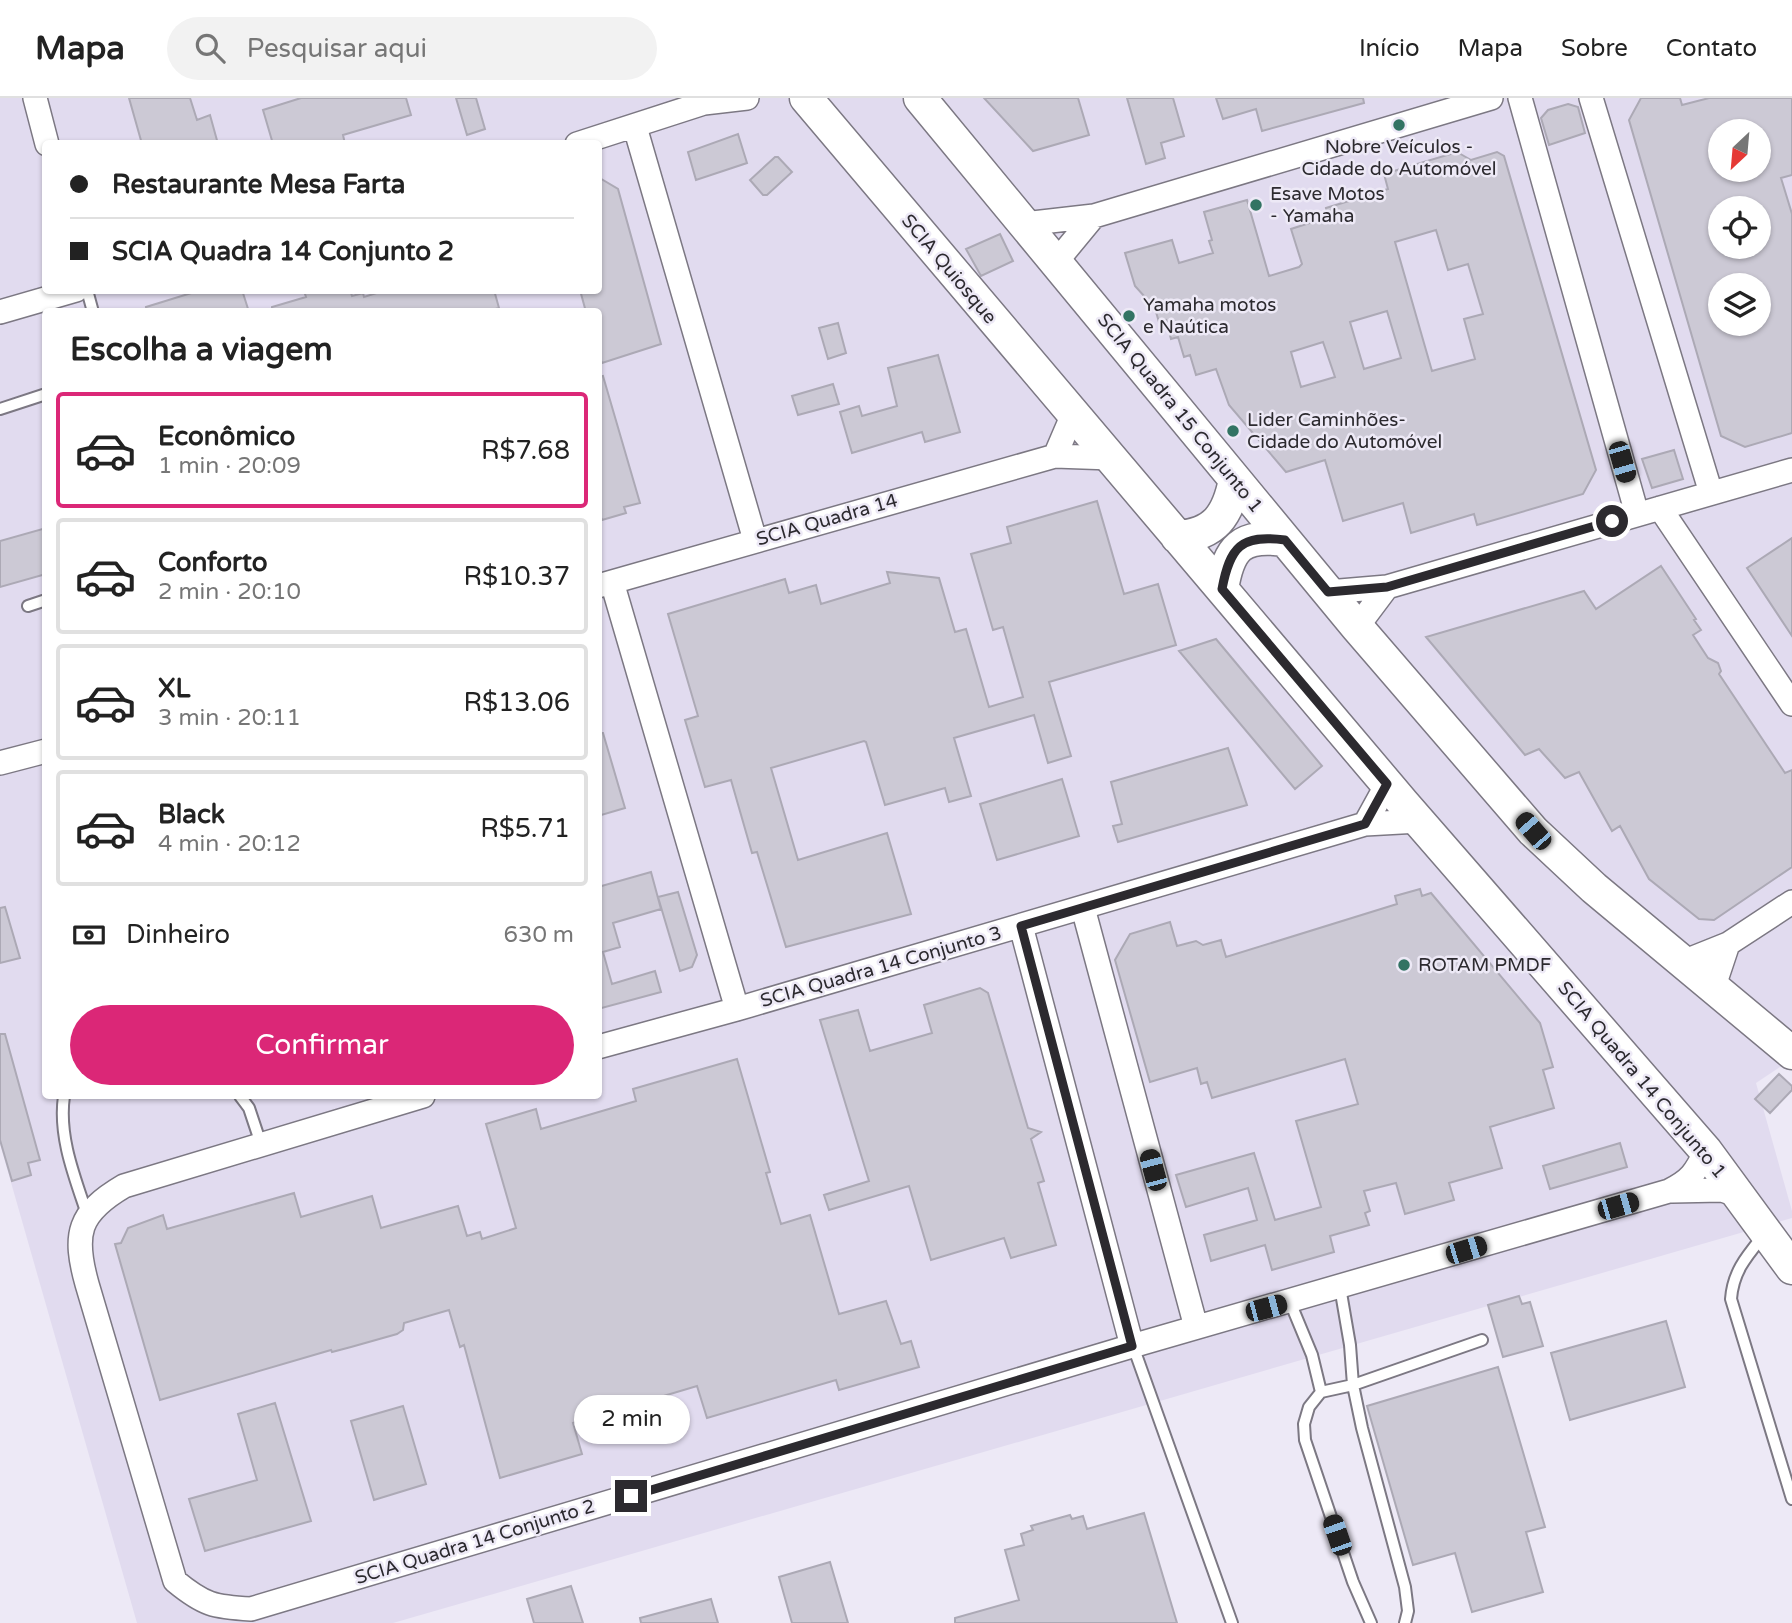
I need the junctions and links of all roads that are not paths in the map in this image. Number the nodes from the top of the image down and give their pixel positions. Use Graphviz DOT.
graph roads {
  1 [pos="35,98"];
  2 [pos="747,98"];
  3 [pos="806,98"];
  4 [pos="920,98"];
  5 [pos="1491,98"];
  6 [pos="1520,98"];
  7 [pos="1591,98"];
  8 [pos="708,101"];
  9 [pos="1416,108"];
  10 [pos="635,127"];
  11 [pos="46,140"];
  12 [pos="591,140"];
  13 [pos="1094,216"];
  14 [pos="1041,244"];
  15 [pos="62,294"];
  16 [pos="0,312"];
  17 [pos="42,395"];
  18 [pos="0,409"];
  19 [pos="1073,414"];
  20 [pos="1103,448"];
  21 [pos="1055,456"];
  22 [pos="1792,470"];
  23 [pos="1235,480"];
  24 [pos="1711,493"];
  25 [pos="1660,508"];
  26 [pos="1637,514"];
  27 [pos="1177,537"];
  28 [pos="755,540"];
  29 [pos="1285,540"];
  30 [pos="605,584"];
  31 [pos="1387,587"];
  32 [pos="1222,589"];
  33 [pos="42,601"];
  34 [pos="28,606"];
  35 [pos="1343,610"];
  36 [pos="1792,704"];
  37 [pos="42,752"];
  38 [pos="0,763"];
  39 [pos="1403,803"];
  40 [pos="1365,824"];
  41 [pos="1792,902"];
  42 [pos="1083,908"];
  43 [pos="1021,926"];
  44 [pos="1728,944"];
  45 [pos="1698,975"];
  46 [pos="737,1009"];
  47 [pos="602,1046"];
  48 [pos="1792,1053"];
  49 [pos="64,1099"];
  50 [pos="242,1099"];
  51 [pos="413,1099"];
  52 [pos="261,1144"];
  53 [pos="1706,1151"];
  54 [pos="1669,1191"];
  55 [pos="1740,1196"];
  56 [pos="88,1217"];
  57 [pos="1767,1231"];
  58 [pos="1792,1268"];
  59 [pos="1339,1287"];
  60 [pos="1290,1302"];
  61 [pos="1196,1327"];
  62 [pos="1482,1340"];
  63 [pos="1132,1346"];
  64 [pos="1353,1385"];
  65 [pos="1321,1392"];
  66 [pos="1792,1499"];
  67 [pos="1232,1623"];
  68 [pos="1371,1623"];
  69 [pos="1405,1623"];
  1 -- 11 [label="street"];
  2 -- 8 [label="street"];
  3 -- 19 [label="main road, SCIA Quiosque"];
  4 -- 14 [label="main road, SCIA Quadra 15 Conjunto 1"];
  5 -- 9 [label="street"];
  6 -- 26 [label="street"];
  7 -- 24 [label="street"];
  8 -- 10 [label="street"];
  9 -- 13 [label="street"];
  10 -- 12 [label="street"];
  10 -- 28 [label="street"];
  13 -- 14 [label="street"];
  13 -- 14 [label="street"];
  14 -- 23 [label="main road, SCIA Quadra 15 Conjunto 1"];
  15 -- 16 [label="street"];
  17 -- 18 [label="lane"];
  19 -- 20 [label="main road, SCIA Quiosque"];
  19 -- 21 [label="street"];
  20 -- 21 [label="street, SCIA Quadra 14"];
  20 -- 27 [label="main road"];
  21 -- 28 [label="street, SCIA Quadra 14"];
  22 -- 24 [label="street"];
  23 -- 27 [label="main road"];
  23 -- 29 [label="main road, SCIA Quadra 15 Conjunto 1"];
  24 -- 25 [label="street"];
  25 -- 26 [label="street"];
  25 -- 36 [label="street"];
  26 -- 31 [label="street"];
  27 -- 32 [label="main road"];
  28 -- 30 [label="street, SCIA Quadra 14"];
  29 -- 32 [label="main road"];
  29 -- 35 [label="main road, SCIA Quadra 15 Conjunto 1"];
  30 -- 46 [label="street"];
  31 -- 35 [label="street"];
  31 -- 35 [label="street"];
  32 -- 39 [label="main road"];
  33 -- 34 [label="lane"];
  35 -- 45 [label="main road, SCIA Quadra 15 Conjunto 1"];
  37 -- 38 [label="street"];
  39 -- 40 [label="street"];
  39 -- 40 [label="street, SCIA Quadra 14 Conjunto 3"];
  39 -- 53 [label="main road, SCIA Quadra 14 Conjunto 1"];
  40 -- 42 [label="street, SCIA Quadra 14 Conjunto 3"];
  41 -- 44 [label="street"];
  42 -- 43 [label="street, SCIA Quadra 14 Conjunto 3"];
  42 -- 61 [label="street"];
  43 -- 46 [label="street, SCIA Quadra 14 Conjunto 3"];
  43 -- 63 [label="street"];
  44 -- 45 [label="street"];
  44 -- 45 [label="street"];
  45 -- 48 [label="main road, SCIA Quadra 15 Conjunto 1"];
  46 -- 47 [label="street, SCIA Quadra 14 Conjunto 3"];
  49 -- 56 [label="lane"];
  50 -- 52 [label="lane"];
  51 -- 52 [label="street"];
  52 -- 56 [label="street"];
  53 -- 54 [label="street"];
  53 -- 55 [label="main road, SCIA Quadra 14 Conjunto 1"];
  54 -- 55 [label="street"];
  54 -- 59 [label="street, SCIA Quadra 14 Conjunto 2"];
  55 -- 57 [label="main road, SCIA Quadra 14 Conjunto 1"];
  56 -- 63 [label="street, SCIA Quadra 14 Conjunto 2"];
  57 -- 58 [label="main road, SCIA Quadra 14 Conjunto 1"];
  57 -- 66 [label="lane"];
  59 -- 60 [label="street, SCIA Quadra 14 Conjunto 2"];
  59 -- 64 [label="lane"];
  60 -- 61 [label="street, SCIA Quadra 14 Conjunto 2"];
  60 -- 65 [label="lane"];
  61 -- 63 [label="street, SCIA Quadra 14 Conjunto 2"];
  62 -- 64 [label="lane"];
  63 -- 67 [label="lane"];
  64 -- 65 [label="lane"];
  64 -- 69 [label="lane"];
  65 -- 68 [label="lane"];
}
